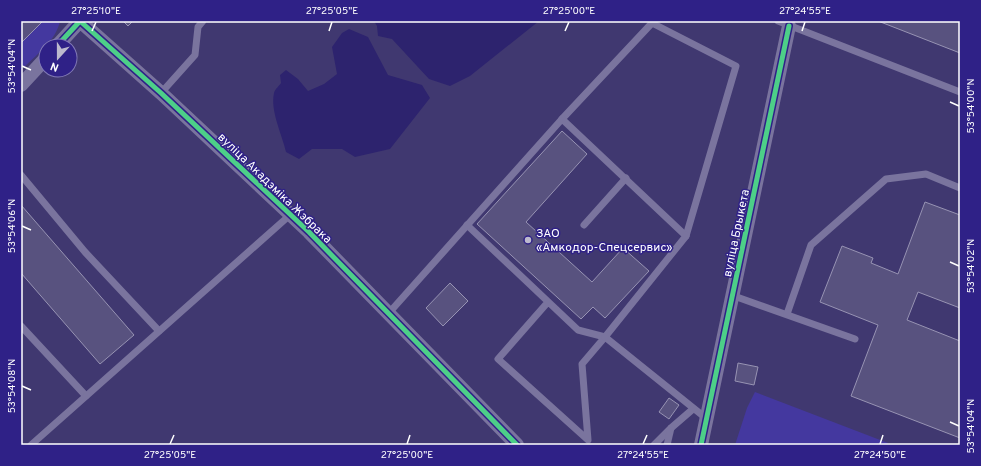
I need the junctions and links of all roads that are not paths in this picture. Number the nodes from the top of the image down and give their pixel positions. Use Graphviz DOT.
graph roads {
  1 [pos="203,21"];
  2 [pos="786,23"];
  3 [pos="64,38"];
  4 [pos="38,66"];
  5 [pos="21,84"];
  6 [pos="960,92"];
  7 [pos="161,93"];
  8 [pos="562,119"];
  9 [pos="21,175"];
  10 [pos="626,178"];
  11 [pos="960,188"];
  12 [pos="290,214"];
  13 [pos="467,225"];
  14 [pos="584,225"];
  15 [pos="686,236"];
  16 [pos="734,296"];
  17 [pos="548,302"];
  18 [pos="388,314"];
  19 [pos="787,314"];
  20 [pos="21,326"];
  21 [pos="159,331"];
  22 [pos="605,338"];
  23 [pos="855,339"];
  24 [pos="86,396"];
  25 [pos="694,409"];
  26 [pos="707,419"];
  27 [pos="671,428"];
  28 [pos="32,445"];
  29 [pos="517,445"];
  30 [pos="654,445"];
  31 [pos="667,445"];
  32 [pos="701,445"];
  1 -- 7 [label="lane"];
  2 -- 6 [label="lane"];
  2 -- 16 [label="street, вуліца Брыкета"];
  3 -- 7 [label="street, вуліца Акадэміка Жэбрака"];
  4 -- 5 [label="street"];
  7 -- 12 [label="street, вуліца Акадэміка Жэбрака"];
  8 -- 10 [label="lane"];
  8 -- 13 [label="lane"];
  8 -- 15 [label="lane"];
  9 -- 21 [label="lane"];
  10 -- 14 [label="lane"];
  10 -- 15 [label="lane"];
  11 -- 19 [label="lane"];
  12 -- 18 [label="street, вуліца Акадэміка Жэбрака"];
  12 -- 21 [label="lane"];
  13 -- 17 [label="lane"];
  13 -- 18 [label="lane"];
  15 -- 22 [label="lane"];
  16 -- 19 [label="lane"];
  16 -- 26 [label="street, вуліца Брыкета"];
  17 -- 22 [label="lane"];
  17 -- 22 [label="lane"];
  18 -- 29 [label="street, вуліца Акадэміка Жэбрака"];
  19 -- 23 [label="lane"];
  20 -- 24 [label="lane"];
  21 -- 24 [label="lane"];
  22 -- 25 [label="lane"];
  24 -- 28 [label="lane"];
  25 -- 26 [label="lane"];
  25 -- 27 [label="lane"];
  26 -- 32 [label="street, вуліца Брыкета"];
  27 -- 30 [label="lane"];
  27 -- 31 [label="lane"];
}
